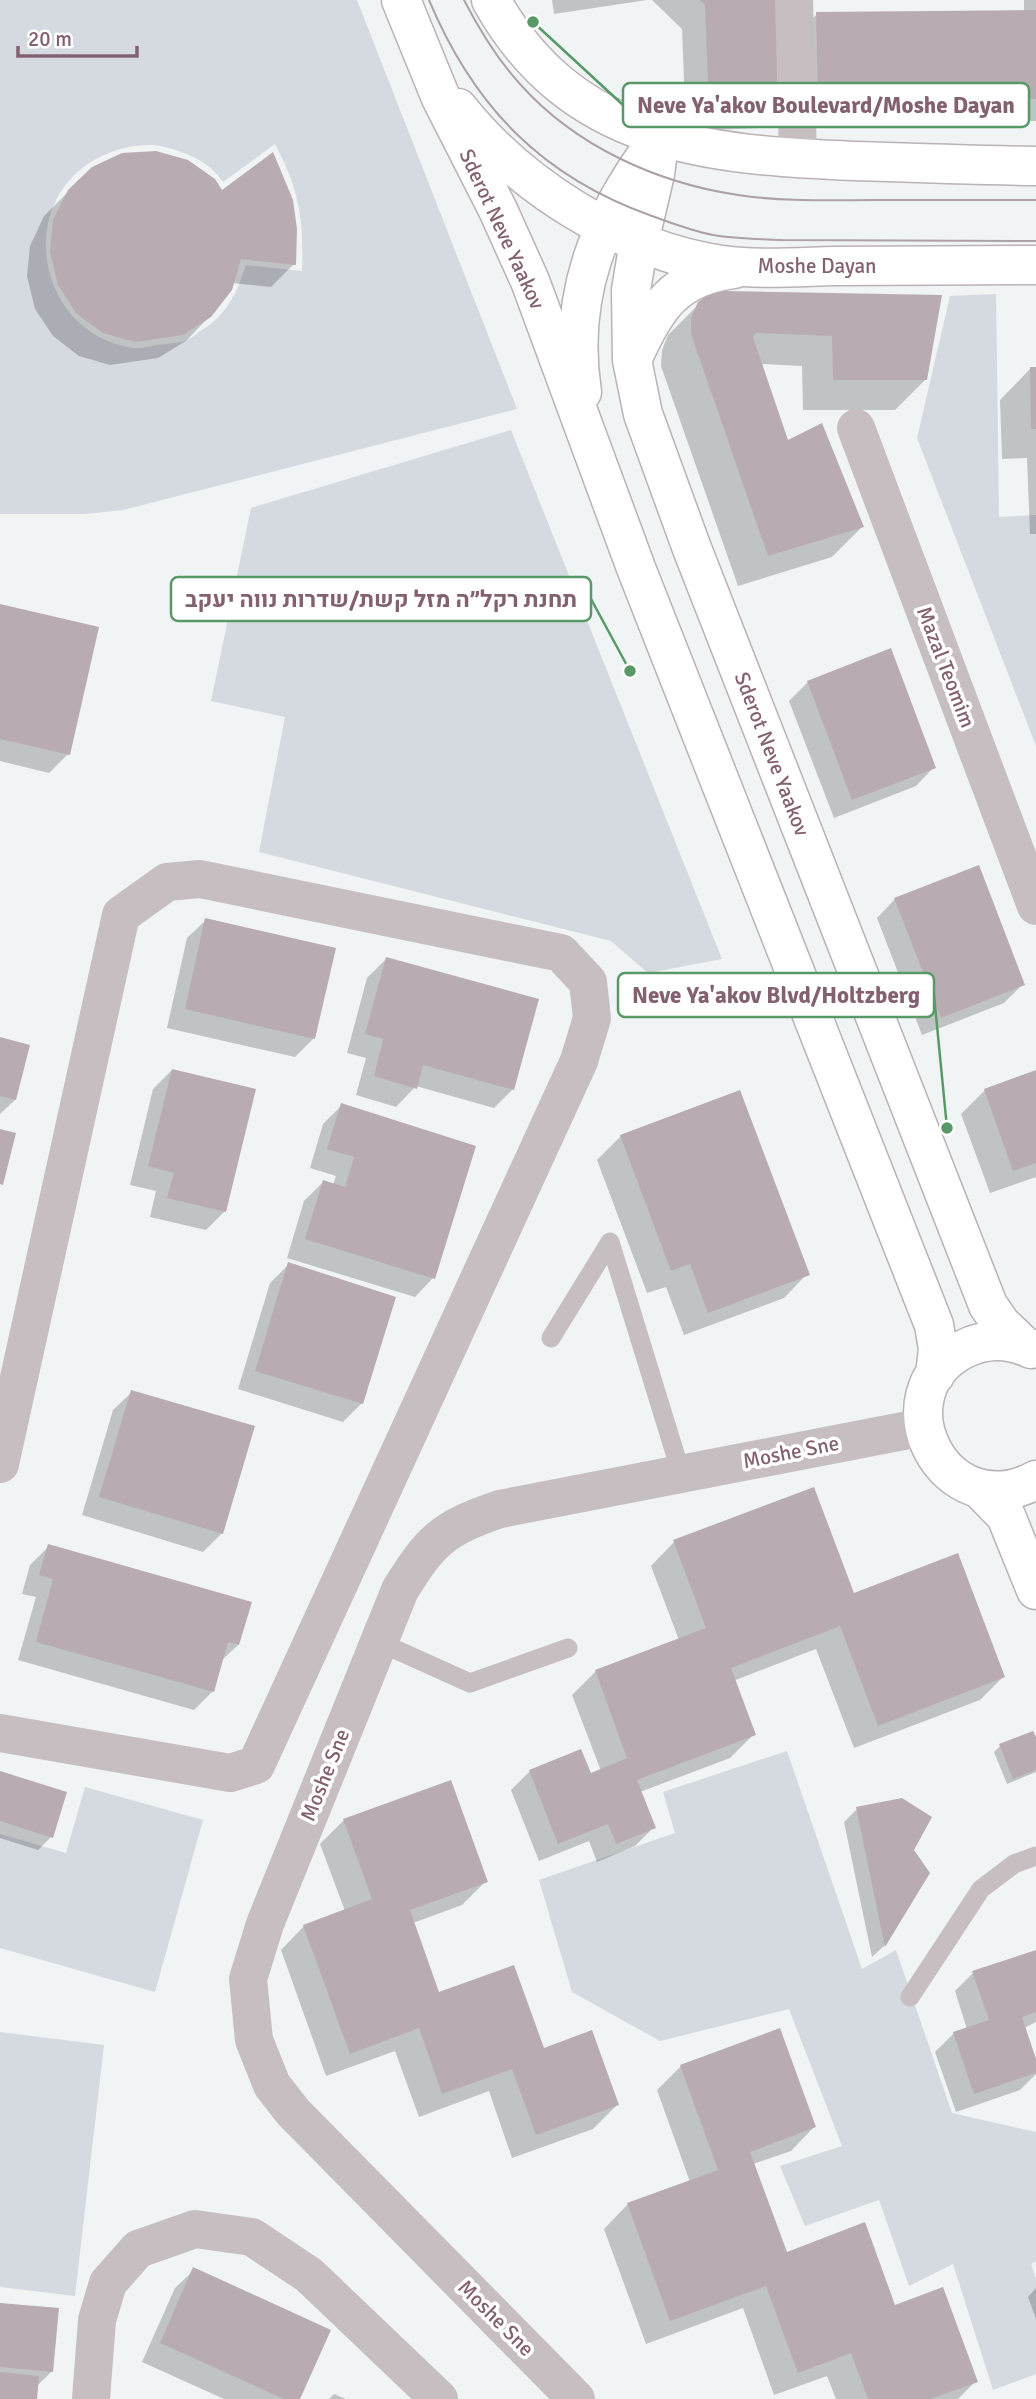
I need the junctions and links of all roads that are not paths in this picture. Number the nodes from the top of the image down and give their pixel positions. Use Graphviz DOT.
graph roads {
  1 [pos="401,0"];
  2 [pos="491,0"];
  3 [pos="794,0"];
  4 [pos="426,59"];
  5 [pos="660,137"];
  6 [pos="798,159"];
  7 [pos="1036,166"];
  8 [pos="604,225"];
  9 [pos="639,242"];
  10 [pos="1036,265"];
  11 [pos="746,267"];
  12 [pos="632,360"];
  13 [pos="856,428"];
  14 [pos="602,479"];
  15 [pos="1036,906"];
  16 [pos="551,1338"];
  17 [pos="1030,1349"];
  18 [pos="935,1375"];
  19 [pos="924,1427"];
  20 [pos="0,1464"];
  21 [pos="681,1473"];
  22 [pos="1036,1480"];
  23 [pos="980,1489"];
  24 [pos="1036,1590"];
  25 [pos="379,1642"];
  26 [pos="568,1648"];
  27 [pos="0,1733"];
  28 [pos="1036,1856"];
  29 [pos="910,1997"];
  30 [pos="91,2399"];
  31 [pos="439,2399"];
  32 [pos="576,2399"];
  1 -- 4 [label="street, Sderot Neve Yaakov"];
  2 -- 5 [label="street"];
  3 -- 6 [label="street"];
  4 -- 8 [label="street, Sderot Neve Yaakov"];
  4 -- 14 [label="street, Sderot Neve Yaakov"];
  5 -- 6 [label="street"];
  5 -- 8 [label="street, Sderot Neve Yaakov"];
  5 -- 9 [label="street, Sderot Neve Yaakov"];
  6 -- 7 [label="street"];
  8 -- 9 [label="street, Moshe Dayan"];
  8 -- 14 [label="street, Sderot Neve Yaakov"];
  9 -- 11 [label="street, Moshe Dayan"];
  9 -- 12 [label="street, Sderot Neve Yaakov"];
  10 -- 11 [label="street, Moshe Dayan"];
  11 -- 12 [label="street"];
  12 -- 17 [label="street, Sderot Neve Yaakov"];
  13 -- 15 [label="street, Mazal Teomim"];
  14 -- 18 [label="street, Sderot Neve Yaakov"];
  16 -- 21 [label="lane"];
  17 -- 18 [label="street"];
  18 -- 19 [label="street, Sderot Neve Yaakov"];
  19 -- 21 [label="street, Moshe Sne"];
  19 -- 23 [label="street"];
  20 -- 27 [label="street"];
  21 -- 25 [label="street, Moshe Sne"];
  22 -- 23 [label="street"];
  23 -- 24 [label="street"];
  25 -- 26 [label="lane"];
  25 -- 32 [label="street, Moshe Sne"];
  28 -- 29 [label="lane"];
  30 -- 31 [label="street"];
}
